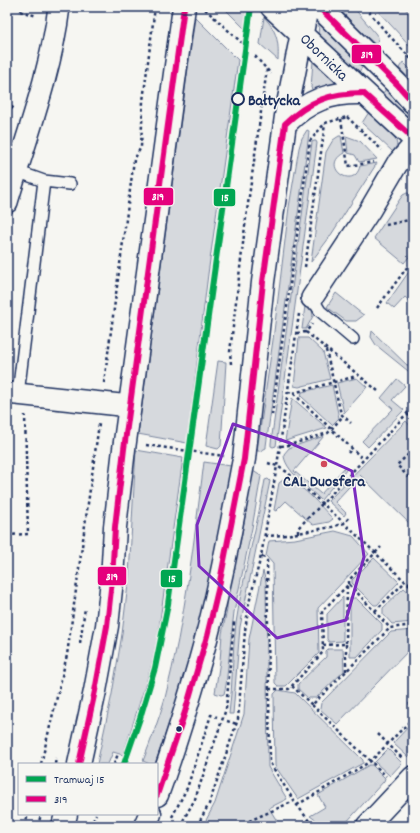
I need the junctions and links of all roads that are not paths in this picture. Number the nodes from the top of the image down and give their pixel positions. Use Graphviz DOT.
graph roads {
  1 [pos="59,7"];
  2 [pos="184,7"];
  3 [pos="272,7"];
  4 [pos="307,7"];
  5 [pos="319,7"];
  6 [pos="301,34"];
  7 [pos="363,93"];
  8 [pos="413,102"];
  9 [pos="285,124"];
  10 [pos="413,138"];
  11 [pos="413,146"];
  12 [pos="16,170"];
  13 [pos="44,180"];
  14 [pos="70,184"];
  15 [pos="7,202"];
  16 [pos="306,305"];
  17 [pos="354,338"];
  18 [pos="17,398"];
  19 [pos="130,406"];
  20 [pos="79,763"];
  21 [pos="410,770"];
  22 [pos="158,792"];
  23 [pos="66,815"];
  24 [pos="150,815"];
  25 [pos="63,826"];
  26 [pos="145,826"];
  27 [pos="367,826"];
  1 -- 12 [label="street"];
  2 -- 19 [label="main road"];
  3 -- 6 [label="main road, Obornicka"];
  4 -- 6 [label="main road"];
  5 -- 8 [label="main road, Obornicka"];
  6 -- 7 [label="main road, Obornicka"];
  6 -- 9 [label="main road"];
  7 -- 9 [label="main road"];
  7 -- 10 [label="main road, Obornicka"];
  9 -- 22 [label="main road"];
  11 -- 16 [label="street"];
  12 -- 13 [label="lane"];
  12 -- 15 [label="street"];
  13 -- 14 [label="lane"];
  13 -- 18 [label="lane"];
  16 -- 17 [label="lane"];
  18 -- 19 [label="street"];
  19 -- 20 [label="main road"];
  21 -- 27 [label="street"];
  23 -- 25 [label="main road"];
  24 -- 26 [label="main road"];
}
